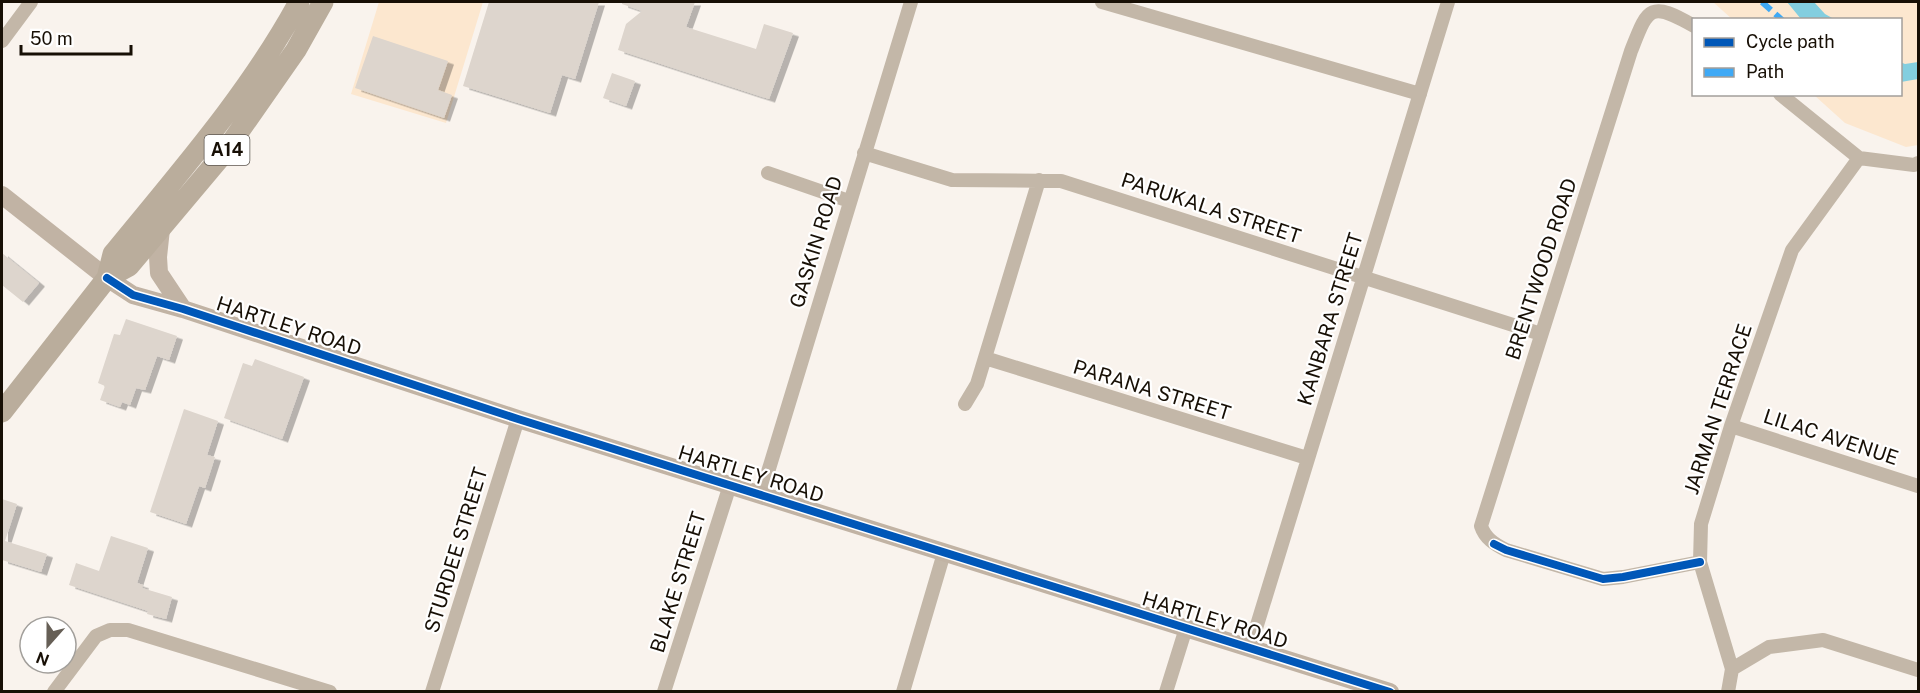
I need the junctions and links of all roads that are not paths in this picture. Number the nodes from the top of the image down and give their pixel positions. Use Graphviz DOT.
graph roads {
  1 [pos="32,2"];
  2 [pos="299,2"];
  3 [pos="323,2"];
  4 [pos="911,2"];
  5 [pos="1102,2"];
  6 [pos="1448,2"];
  7 [pos="1692,24"];
  8 [pos="2,41"];
  9 [pos="1420,94"];
  10 [pos="1781,96"];
  11 [pos="864,153"];
  12 [pos="1858,158"];
  13 [pos="1918,164"];
  14 [pos="768,173"];
  15 [pos="1039,180"];
  16 [pos="2,195"];
  17 [pos="849,201"];
  18 [pos="161,229"];
  19 [pos="1364,277"];
  20 [pos="107,279"];
  21 [pos="183,309"];
  22 [pos="1541,334"];
  23 [pos="985,358"];
  24 [pos="965,404"];
  25 [pos="2,412"];
  26 [pos="518,419"];
  27 [pos="1731,426"];
  28 [pos="1307,458"];
  29 [pos="730,485"];
  30 [pos="1918,486"];
  31 [pos="761,495"];
  32 [pos="944,553"];
  33 [pos="1700,562"];
  34 [pos="1186,628"];
  35 [pos="1250,648"];
  36 [pos="1732,669"];
  37 [pos="1918,670"];
  38 [pos="54,692"];
  39 [pos="330,692"];
  40 [pos="432,692"];
  41 [pos="664,692"];
  42 [pos="903,692"];
  43 [pos="1166,692"];
  44 [pos="1390,692"];
  45 [pos="1728,692"];
  1 -- 8 [label="street"];
  2 -- 20 [label="main road, A14"];
  3 -- 18 [label="main road, A14"];
  4 -- 11 [label="street, GASKIN ROAD"];
  5 -- 9 [label="street"];
  6 -- 9 [label="street, KANBARA STREET"];
  7 -- 22 [label="street, BRENTWOOD ROAD"];
  9 -- 19 [label="street, KANBARA STREET"];
  10 -- 12 [label="street"];
  11 -- 15 [label="street, PARUKALA STREET"];
  11 -- 17 [label="street, GASKIN ROAD"];
  12 -- 13 [label="street"];
  12 -- 27 [label="street, JARMAN TERRACE"];
  14 -- 17 [label="street"];
  15 -- 19 [label="street, PARUKALA STREET"];
  15 -- 23 [label="street"];
  16 -- 20 [label="street, HARTLEY ROAD"];
  17 -- 31 [label="street, GASKIN ROAD"];
  18 -- 20 [label="main road, A14"];
  18 -- 21 [label="street"];
  19 -- 22 [label="street, PARUKALA STREET"];
  19 -- 28 [label="street, KANBARA STREET"];
  20 -- 21 [label="street, HARTLEY ROAD"];
  20 -- 25 [label="main road, A14"];
  21 -- 26 [label="street, HARTLEY ROAD"];
  22 -- 33 [label="street, BRENTWOOD ROAD"];
  23 -- 24 [label="street"];
  23 -- 28 [label="street, PARANA STREET"];
  26 -- 29 [label="street, HARTLEY ROAD"];
  26 -- 40 [label="street, STURDEE STREET"];
  27 -- 30 [label="street, LILAC AVENUE"];
  27 -- 33 [label="street, JARMAN TERRACE"];
  28 -- 35 [label="street, KANBARA STREET"];
  29 -- 31 [label="street, HARTLEY ROAD"];
  29 -- 41 [label="street, BLAKE STREET"];
  31 -- 32 [label="street, HARTLEY ROAD"];
  32 -- 34 [label="street, HARTLEY ROAD"];
  32 -- 42 [label="street"];
  33 -- 36 [label="street, JARMAN TERRACE"];
  34 -- 35 [label="street, HARTLEY ROAD"];
  34 -- 43 [label="street"];
  35 -- 44 [label="street, HARTLEY ROAD"];
  36 -- 37 [label="street"];
  36 -- 45 [label="street, JARMAN TERRACE"];
  38 -- 39 [label="street"];
}
